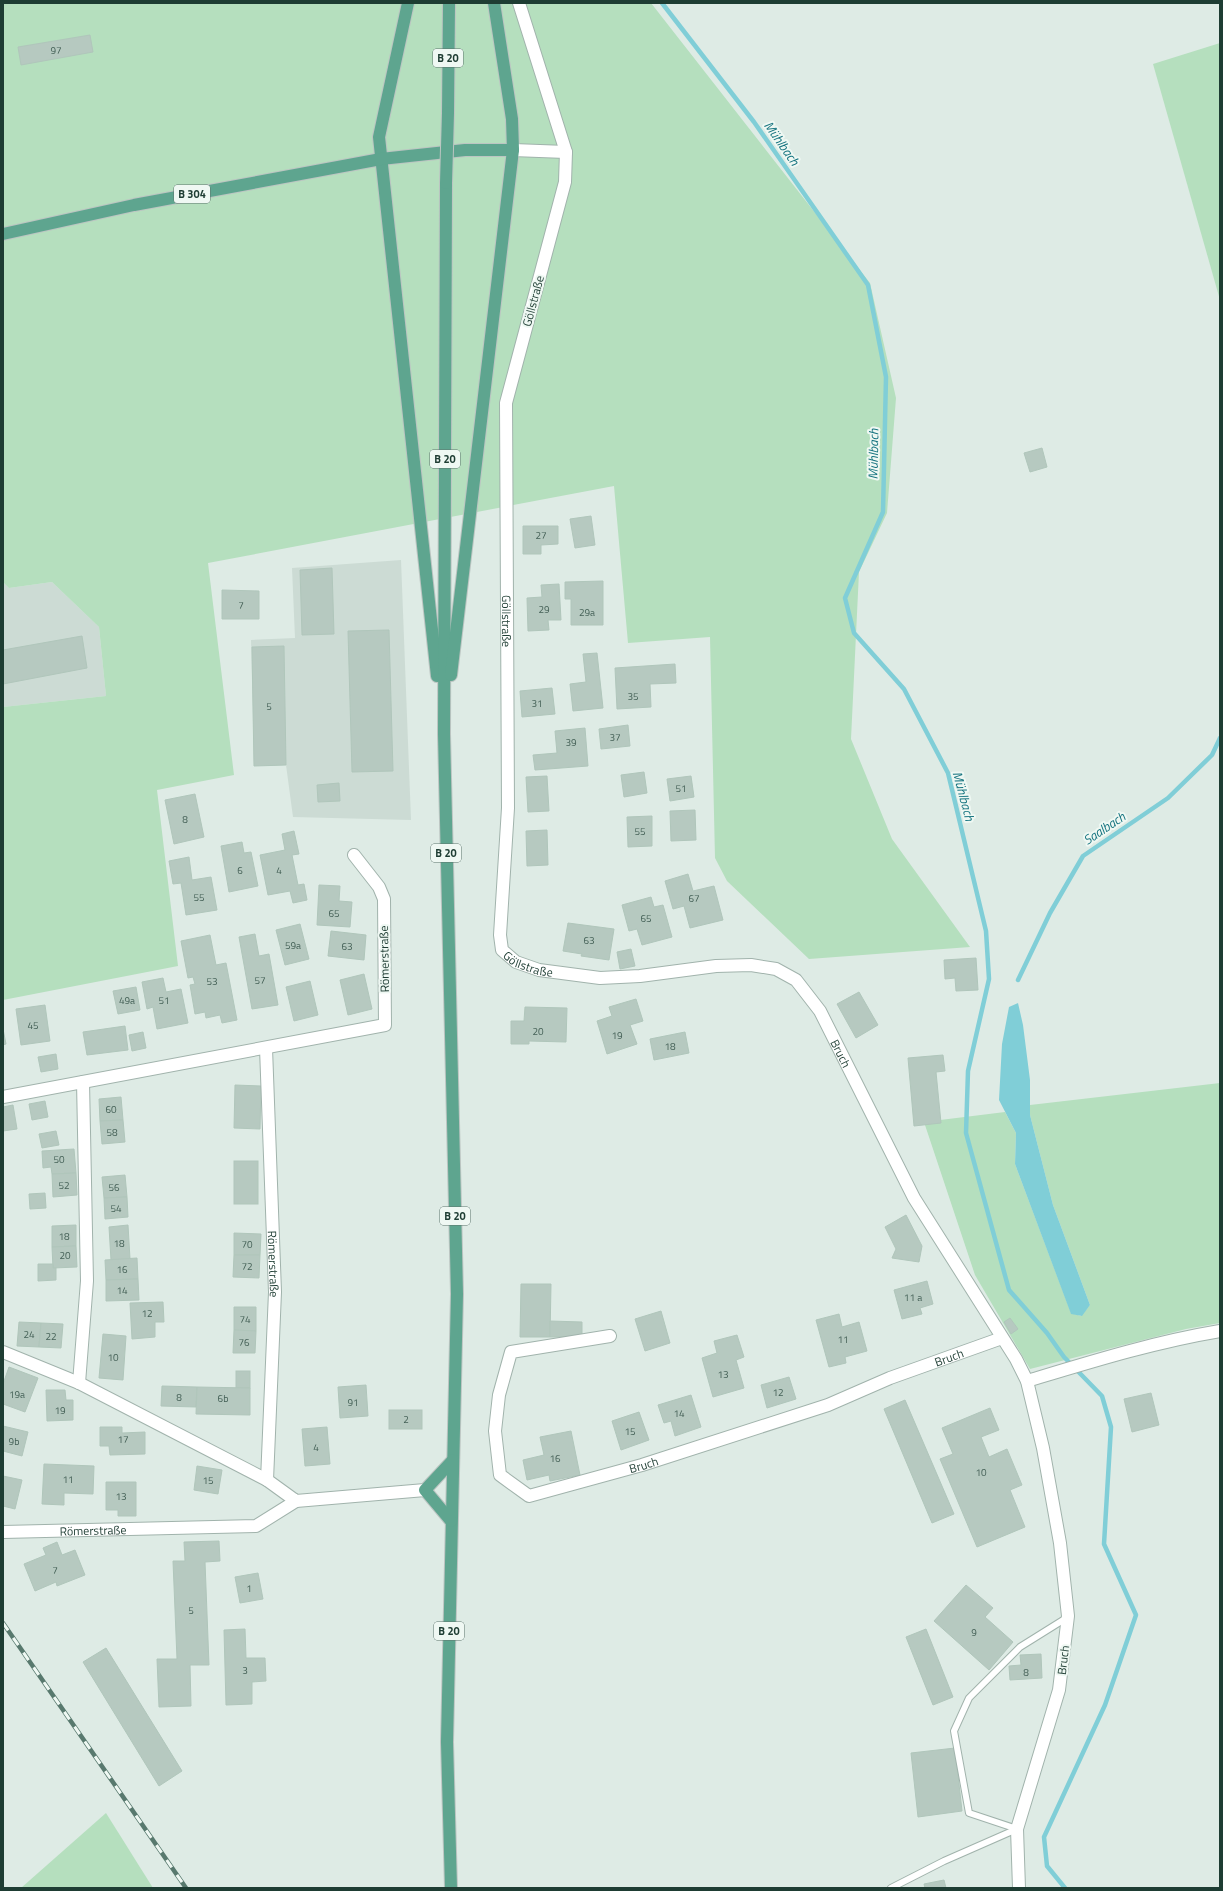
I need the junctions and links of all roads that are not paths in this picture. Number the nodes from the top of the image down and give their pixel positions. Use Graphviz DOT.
graph roads {
  1 [pos="408,3"];
  2 [pos="449,3"];
  3 [pos="494,3"];
  4 [pos="519,3"];
  5 [pos="512,150"];
  6 [pos="566,152"];
  7 [pos="381,159"];
  8 [pos="3,234"];
  9 [pos="444,734"];
  10 [pos="354,855"];
  11 [pos="796,980"];
  12 [pos="266,1048"];
  13 [pos="83,1082"];
  14 [pos="3,1097"];
  15 [pos="1220,1331"];
  16 [pos="610,1336"];
  17 [pos="1002,1338"];
  18 [pos="3,1352"];
  19 [pos="1027,1381"];
  20 [pos="79,1383"];
  21 [pos="453,1460"];
  22 [pos="267,1480"];
  23 [pos="425,1490"];
  24 [pos="296,1501"];
  25 [pos="452,1521"];
  26 [pos="3,1532"];
  27 [pos="1068,1616"];
  28 [pos="1017,1829"];
  29 [pos="451,1888"];
  30 [pos="890,1888"];
  31 [pos="1019,1888"];
  1 -- 7 [label="main road"];
  2 -- 9 [label="main road, B 20, bridge"];
  3 -- 5 [label="main road"];
  4 -- 6 [label="street, Göllstraße"];
  5 -- 6 [label="street"];
  5 -- 7 [label="main road, B 304"];
  5 -- 9 [label="main road"];
  6 -- 11 [label="street, Göllstraße"];
  7 -- 8 [label="main road, B 304"];
  7 -- 9 [label="main road"];
  9 -- 21 [label="main road, B 20"];
  10 -- 12 [label="street, Römerstraße"];
  11 -- 17 [label="street, Bruch"];
  12 -- 13 [label="street, Römerstraße"];
  12 -- 22 [label="street, Römerstraße"];
  13 -- 14 [label="street, Römerstraße"];
  13 -- 20 [label="street"];
  15 -- 19 [label="street"];
  16 -- 17 [label="street, Bruch"];
  17 -- 19 [label="street, Bruch"];
  18 -- 20 [label="street"];
  19 -- 27 [label="street, Bruch"];
  20 -- 22 [label="street"];
  21 -- 23 [label="main road"];
  21 -- 25 [label="main road, B 20"];
  22 -- 24 [label="street"];
  23 -- 24 [label="street, Römerstraße"];
  23 -- 25 [label="main road"];
  24 -- 26 [label="street, Römerstraße"];
  25 -- 29 [label="main road, B 20"];
  27 -- 28 [label="street, Bruch"];
  27 -- 28 [label="lane"];
  28 -- 30 [label="lane"];
  28 -- 31 [label="street, Bruch"];
}
